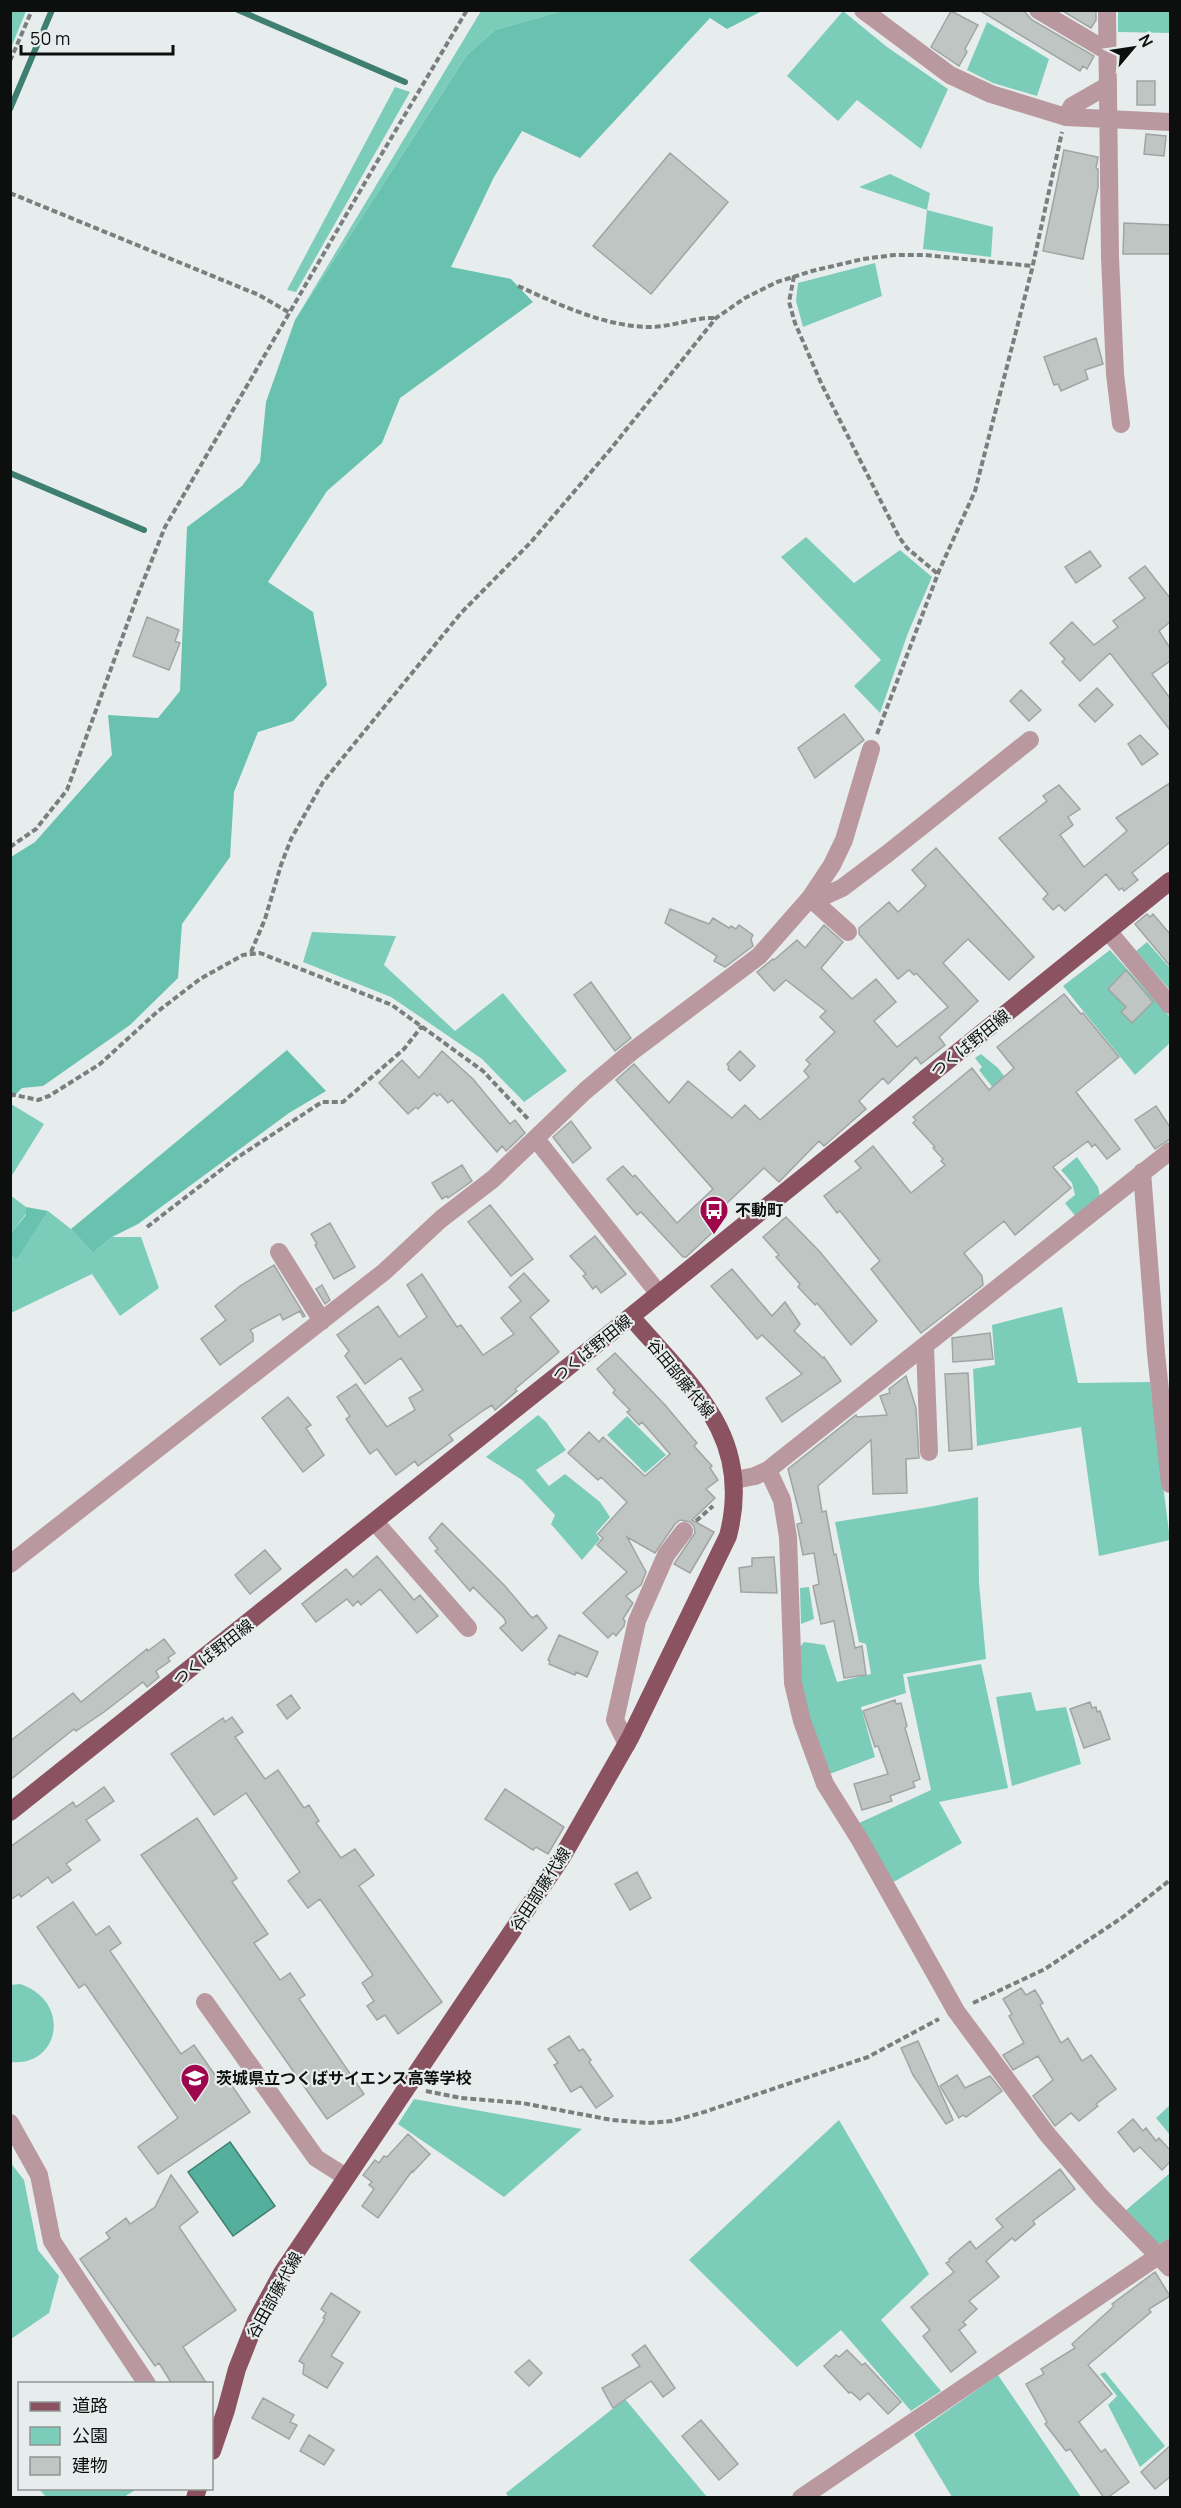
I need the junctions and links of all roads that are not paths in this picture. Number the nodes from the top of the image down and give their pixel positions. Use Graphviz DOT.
graph roads {
  1 [pos="863,10"];
  2 [pos="1038,10"];
  3 [pos="1107,10"];
  4 [pos="1107,51"];
  5 [pos="1107,86"];
  6 [pos="1065,117"];
  7 [pos="1107,120"];
  8 [pos="1170,122"];
  9 [pos="1121,424"];
  10 [pos="1030,740"];
  11 [pos="872,749"];
  12 [pos="1170,880"];
  13 [pos="812,900"];
  14 [pos="1108,931"];
  15 [pos="848,932"];
  16 [pos="1170,1005"];
  17 [pos="539,1137"];
  18 [pos="1170,1151"];
  19 [pos="1142,1172"];
  20 [pos="279,1252"];
  21 [pos="659,1294"];
  22 [pos="631,1317"];
  23 [pos="322,1321"];
  24 [pos="925,1347"];
  25 [pos="929,1452"];
  26 [pos="768,1470"];
  27 [pos="735,1480"];
  28 [pos="1170,1484"];
  29 [pos="375,1522"];
  30 [pos="684,1531"];
  31 [pos="10,1564"];
  32 [pos="468,1628"];
  33 [pos="627,1743"];
  34 [pos="10,1812"];
  35 [pos="205,2001"];
  36 [pos="10,2123"];
  37 [pos="346,2177"];
  38 [pos="1166,2258"];
  39 [pos="146,2382"];
  40 [pos="213,2448"];
  41 [pos="801,2498"];
  1 -- 6 [label="street"];
  2 -- 4 [label="street"];
  3 -- 4 [label="street"];
  4 -- 5 [label="street"];
  5 -- 6 [label="street"];
  5 -- 7 [label="street"];
  6 -- 7 [label="street"];
  7 -- 8 [label="street"];
  7 -- 9 [label="street"];
  10 -- 13 [label="street"];
  11 -- 13 [label="street"];
  12 -- 14 [label="main road, つくば野田線"];
  13 -- 15 [label="street"];
  13 -- 17 [label="street"];
  14 -- 16 [label="street"];
  14 -- 21 [label="main road, つくば野田線"];
  17 -- 21 [label="street"];
  17 -- 23 [label="street"];
  18 -- 19 [label="street"];
  19 -- 24 [label="street"];
  19 -- 28 [label="street"];
  20 -- 23 [label="street"];
  21 -- 22 [label="main road, つくば野田線"];
  22 -- 27 [label="main road, 谷田部藤代線"];
  22 -- 29 [label="main road, つくば野田線"];
  23 -- 31 [label="street"];
  24 -- 25 [label="street"];
  24 -- 26 [label="street"];
  26 -- 27 [label="street"];
  26 -- 38 [label="street"];
  27 -- 33 [label="main road, 谷田部藤代線"];
  29 -- 32 [label="street"];
  29 -- 34 [label="main road, つくば野田線"];
  30 -- 33 [label="street"];
  33 -- 37 [label="main road, 谷田部藤代線"];
  35 -- 37 [label="street"];
  36 -- 39 [label="street"];
  37 -- 40 [label="main road, 谷田部藤代線"];
  38 -- 41 [label="street"];
}
